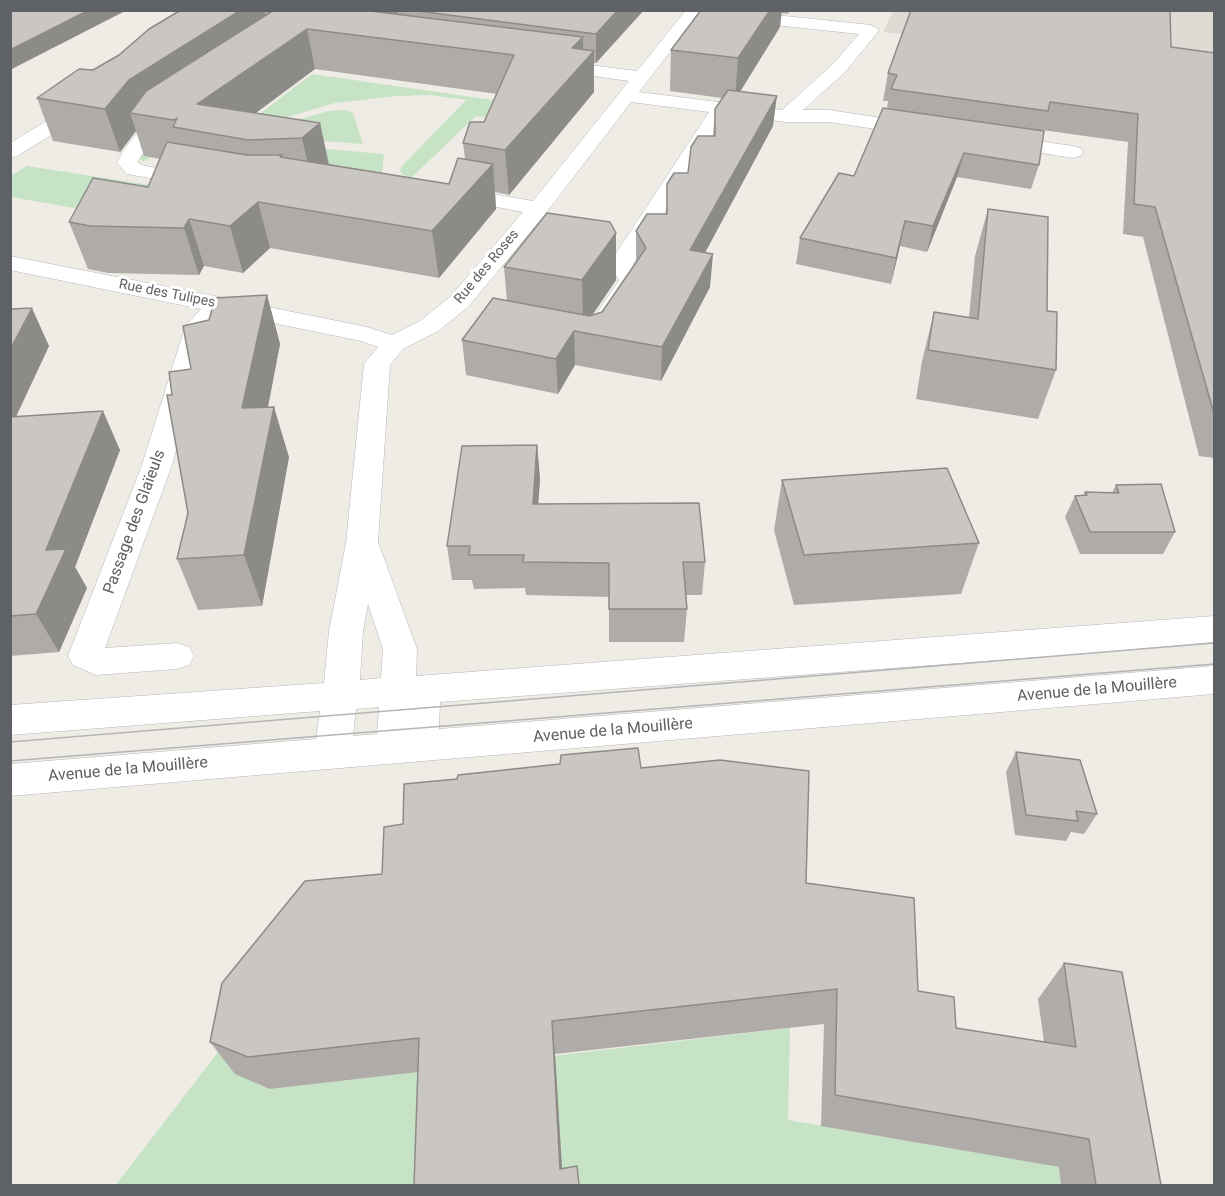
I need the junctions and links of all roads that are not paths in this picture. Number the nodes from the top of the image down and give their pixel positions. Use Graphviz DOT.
graph roads {
  1 [pos="688,11"];
  2 [pos="824,18"];
  3 [pos="540,64"];
  4 [pos="642,77"];
  5 [pos="102,96"];
  6 [pos="626,96"];
  7 [pos="189,102"];
  8 [pos="721,108"];
  9 [pos="786,116"];
  10 [pos="945,134"];
  11 [pos="980,139"];
  12 [pos="10,152"];
  13 [pos="1073,152"];
  14 [pos="214,184"];
  15 [pos="434,192"];
  16 [pos="538,208"];
  17 [pos="10,263"];
  18 [pos="219,304"];
  19 [pos="447,313"];
  20 [pos="474,319"];
  21 [pos="597,330"];
  22 [pos="394,344"];
  23 [pos="362,543"];
  24 [pos="1215,629"];
  25 [pos="177,656"];
  26 [pos="1215,680"];
  27 [pos="411,690"];
  28 [pos="339,696"];
  29 [pos="10,720"];
  30 [pos="406,748"];
  31 [pos="332,754"];
  32 [pos="10,780"];
  1 -- 2 [label="street"];
  1 -- 4 [label="street, Rue des Roses"];
  2 -- 9 [label="street"];
  3 -- 4 [label="street"];
  4 -- 6 [label="street, Rue des Roses"];
  5 -- 12 [label="street"];
  6 -- 8 [label="street"];
  6 -- 16 [label="street, Rue des Roses"];
  7 -- 14 [label="street"];
  8 -- 9 [label="street"];
  8 -- 21 [label="street"];
  9 -- 10 [label="street"];
  11 -- 13 [label="street"];
  15 -- 16 [label="street"];
  16 -- 19 [label="street, Rue des Roses"];
  17 -- 18 [label="street, Rue des Tulipes"];
  18 -- 22 [label="street, Rue des Tulipes"];
  18 -- 25 [label="street, Passage des Glaïeuls"];
  19 -- 20 [label="street"];
  19 -- 22 [label="street, Rue des Roses"];
  22 -- 23 [label="street, Rue des Roses"];
  23 -- 27 [label="street, Rue des Roses"];
  23 -- 28 [label="street, Rue des Roses"];
  24 -- 27 [label="street"];
  26 -- 30 [label="street, Avenue de la Mouillère"];
  27 -- 28 [label="street"];
  27 -- 30 [label="street, Rue des Roses"];
  28 -- 29 [label="street"];
  28 -- 31 [label="street, Rue des Roses"];
  30 -- 31 [label="street, Avenue de la Mouillère"];
  31 -- 32 [label="street, Avenue de la Mouillère"];
}
